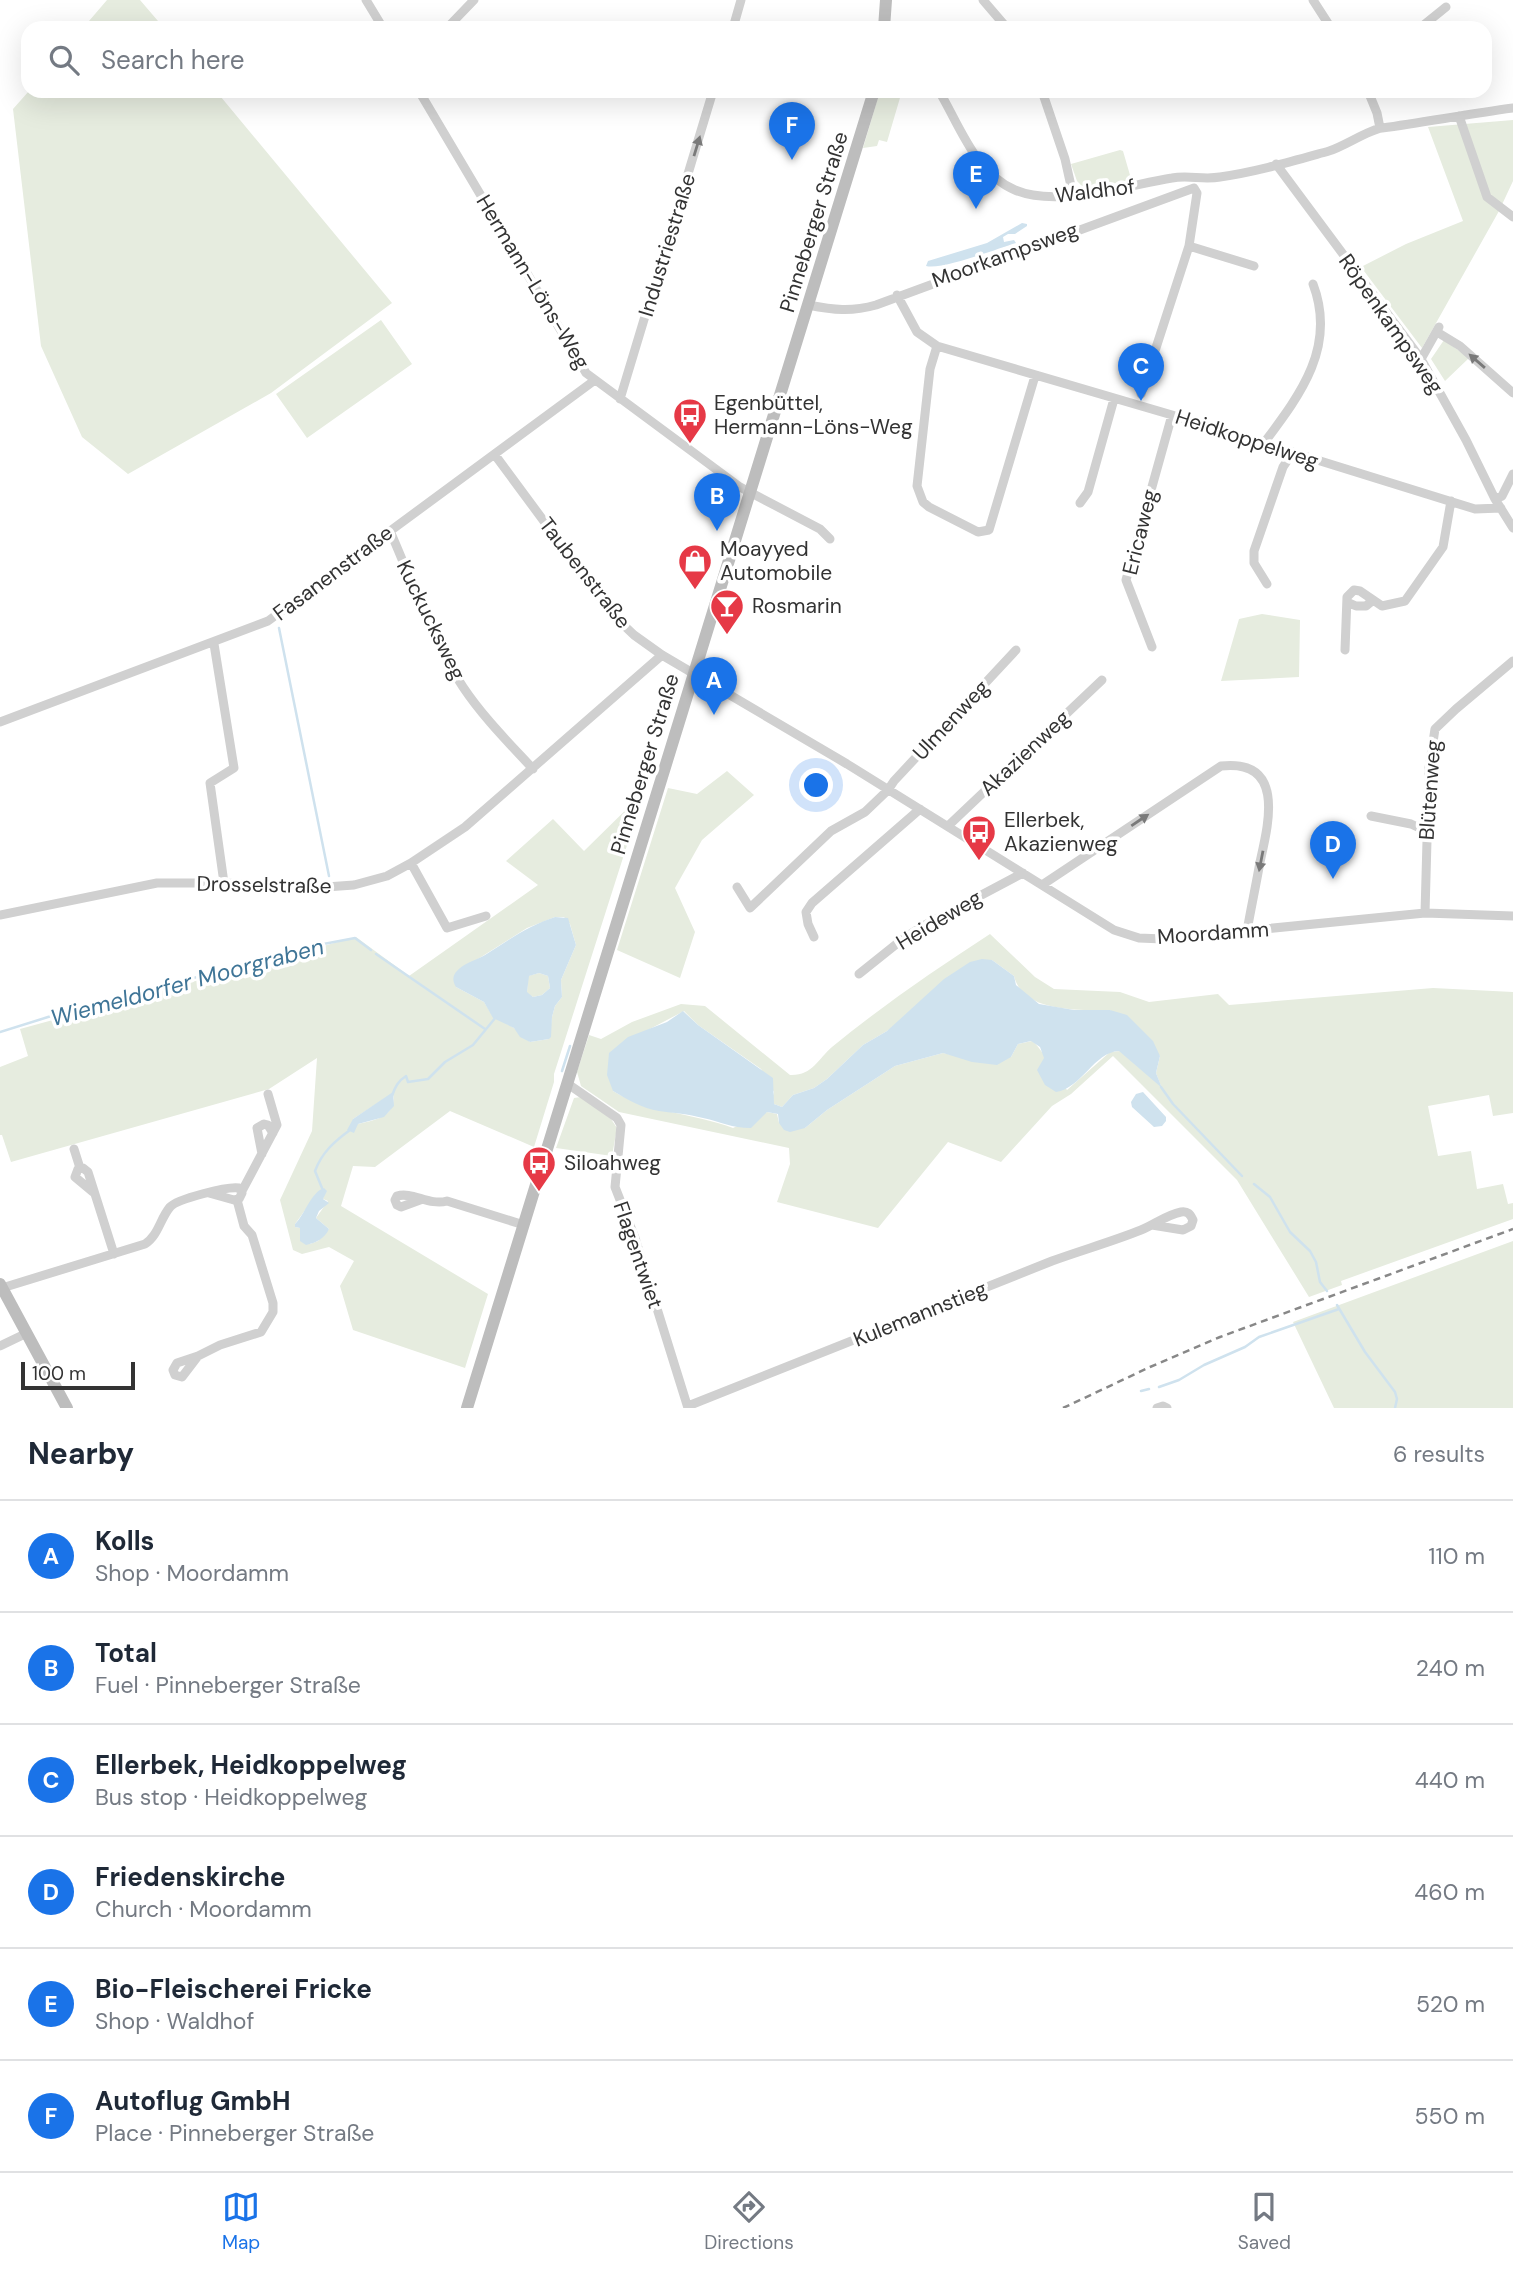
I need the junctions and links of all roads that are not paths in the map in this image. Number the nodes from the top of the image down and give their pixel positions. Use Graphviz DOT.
graph roads {
  1 [pos="366,0"];
  2 [pos="474,0"];
  3 [pos="741,0"];
  4 [pos="886,0"];
  5 [pos="983,0"];
  6 [pos="1312,0"];
  7 [pos="1446,7"];
  8 [pos="379,21"];
  9 [pos="454,21"];
  10 [pos="735,21"];
  11 [pos="884,21"];
  12 [pos="1001,21"];
  13 [pos="1326,21"];
  14 [pos="1429,21"];
  15 [pos="423,98"];
  16 [pos="711,98"];
  17 [pos="872,98"];
  18 [pos="943,98"];
  19 [pos="1044,98"];
  20 [pos="1371,98"];
  21 [pos="1513,108"];
  22 [pos="1459,116"];
  23 [pos="1380,128"];
  24 [pos="1276,164"];
  25 [pos="1073,195"];
  26 [pos="1513,217"];
  27 [pos="1189,246"];
  28 [pos="1254,266"];
  29 [pos="1313,284"];
  30 [pos="897,295"];
  31 [pos="808,305"];
  32 [pos="937,346"];
  33 [pos="1421,359"];
  34 [pos="1035,376"];
  35 [pos="595,380"];
  36 [pos="1513,393"];
  37 [pos="1141,394"];
  38 [pos="621,399"];
  39 [pos="1114,399"];
  40 [pos="1172,415"];
  41 [pos="1264,443"];
  42 [pos="1293,452"];
  43 [pos="495,455"];
  44 [pos="1513,474"];
  45 [pos="749,492"];
  46 [pos="1451,501"];
  47 [pos="1080,503"];
  48 [pos="1498,504"];
  49 [pos="1513,528"];
  50 [pos="390,531"];
  51 [pos="830,539"];
  52 [pos="1267,584"];
  53 [pos="1371,601"];
  54 [pos="1347,602"];
  55 [pos="214,644"];
  56 [pos="1152,647"];
  57 [pos="1016,650"];
  58 [pos="1345,650"];
  59 [pos="662,655"];
  60 [pos="1513,662"];
  61 [pos="692,673"];
  62 [pos="1102,680"];
  63 [pos="0,722"];
  64 [pos="533,769"];
  65 [pos="888,790"];
  66 [pos="920,809"];
  67 [pos="1371,816"];
  68 [pos="948,826"];
  69 [pos="1426,831"];
  70 [pos="411,863"];
  71 [pos="1023,873"];
  72 [pos="224,883"];
  73 [pos="1042,885"];
  74 [pos="737,887"];
  75 [pos="1425,914"];
  76 [pos="0,915"];
  77 [pos="485,916"];
  78 [pos="1513,916"];
  79 [pos="1247,931"];
  80 [pos="814,937"];
  81 [pos="859,974"];
  82 [pos="567,1086"];
  83 [pos="268,1094"];
  84 [pos="273,1133"];
  85 [pos="74,1149"];
  86 [pos="262,1154"];
  87 [pos="239,1195"];
  88 [pos="420,1200"];
  89 [pos="524,1225"];
  90 [pos="1152,1225"];
  91 [pos="114,1254"];
  92 [pos="1,1286"];
  93 [pos="27,1333"];
  94 [pos="0,1346"];
  95 [pos="198,1356"];
  96 [pos="688,1407"];
  97 [pos="67,1408"];
  98 [pos="467,1408"];
  99 [pos="1157,1408"];
  100 [pos="1167,1408"];
  1 -- 8 [label="street"];
  2 -- 9 [label="street"];
  3 -- 10 [label="street"];
  4 -- 11 [label="main road"];
  5 -- 12 [label="street"];
  6 -- 13 [label="street"];
  7 -- 14 [label="street"];
  15 -- 35 [label="street, Hermann-Löns-Weg"];
  38 -- 16 [label="street, Industriestraße, one-way"];
  17 -- 31 [label="main road, Pinneberger Straße"];
  18 -- 25 [label="street, Waldhof"];
  19 -- 25 [label="street"];
  20 -- 23 [label="street"];
  21 -- 22 [label="street"];
  22 -- 23 [label="street"];
  22 -- 26 [label="street"];
  23 -- 24 [label="street"];
  24 -- 25 [label="street, Waldhof"];
  24 -- 33 [label="street, Röpenkampsweg"];
  27 -- 28 [label="street"];
  27 -- 30 [label="street, Moorkampsweg"];
  27 -- 37 [label="street"];
  29 -- 41 [label="street"];
  30 -- 31 [label="street, Moorkampsweg"];
  30 -- 32 [label="street, Heidkoppelweg"];
  31 -- 45 [label="main road, Pinneberger Straße"];
  32 -- 34 [label="street, Heidkoppelweg"];
  32 -- 34 [label="street"];
  36 -- 33 [label="street, one-way"];
  33 -- 48 [label="street, Röpenkampsweg"];
  34 -- 39 [label="street, Heidkoppelweg"];
  35 -- 38 [label="street, Hermann-Löns-Weg"];
  35 -- 43 [label="street, Fasanenstraße"];
  38 -- 45 [label="street, Hermann-Löns-Weg"];
  39 -- 40 [label="street, Heidkoppelweg"];
  39 -- 47 [label="street"];
  40 -- 41 [label="street, Heidkoppelweg"];
  40 -- 56 [label="street, Ericaweg"];
  41 -- 42 [label="street, Heidkoppelweg"];
  42 -- 46 [label="street, Heidkoppelweg"];
  42 -- 52 [label="street"];
  43 -- 50 [label="street, Fasanenstraße"];
  43 -- 59 [label="street, Taubenstraße"];
  44 -- 48 [label="street"];
  45 -- 51 [label="street, Hermann-Löns-Weg"];
  45 -- 61 [label="main road, Pinneberger Straße"];
  46 -- 48 [label="street, Heidkoppelweg"];
  46 -- 53 [label="street"];
  48 -- 49 [label="street, Röpenkampsweg"];
  50 -- 55 [label="street, Fasanenstraße"];
  50 -- 64 [label="street, Kuckucksweg"];
  53 -- 54 [label="street"];
  53 -- 54 [label="street"];
  54 -- 58 [label="street"];
  55 -- 63 [label="street, Fasanenstraße"];
  55 -- 72 [label="street"];
  57 -- 65 [label="street, Ulmenweg"];
  59 -- 61 [label="street, Taubenstraße"];
  59 -- 64 [label="street, Drosselstraße"];
  60 -- 69 [label="street, Blütenweg"];
  61 -- 65 [label="street, Moordamm"];
  61 -- 82 [label="main road, Pinneberger Straße"];
  62 -- 68 [label="street, Akazienweg"];
  64 -- 70 [label="street, Drosselstraße"];
  65 -- 66 [label="street, Moordamm"];
  65 -- 74 [label="street, Ulmenweg"];
  66 -- 68 [label="street, Moordamm"];
  66 -- 80 [label="street"];
  67 -- 69 [label="street"];
  68 -- 71 [label="street, Moordamm"];
  69 -- 75 [label="street, Blütenweg"];
  70 -- 72 [label="street, Drosselstraße"];
  70 -- 77 [label="street"];
  71 -- 73 [label="street, Moordamm"];
  71 -- 81 [label="street, Heideweg"];
  72 -- 76 [label="street, Drosselstraße"];
  73 -- 79 [label="street, Moordamm"];
  73 -- 79 [label="street, one-way"];
  75 -- 78 [label="street, Moordamm"];
  75 -- 79 [label="street, Moordamm"];
  82 -- 89 [label="main road, Pinneberger Straße"];
  82 -- 96 [label="street, Flagentwiet"];
  83 -- 84 [label="street"];
  84 -- 86 [label="street"];
  84 -- 86 [label="street"];
  85 -- 91 [label="street"];
  86 -- 87 [label="street"];
  87 -- 91 [label="street"];
  87 -- 95 [label="street"];
  88 -- 89 [label="street"];
  89 -- 98 [label="main road, Pinneberger Straße"];
  90 -- 96 [label="street, Kulemannstieg"];
  91 -- 92 [label="street"];
  92 -- 93 [label="main road"];
  93 -- 94 [label="street"];
  93 -- 97 [label="main road"];
  99 -- 100 [label="street"];
}
